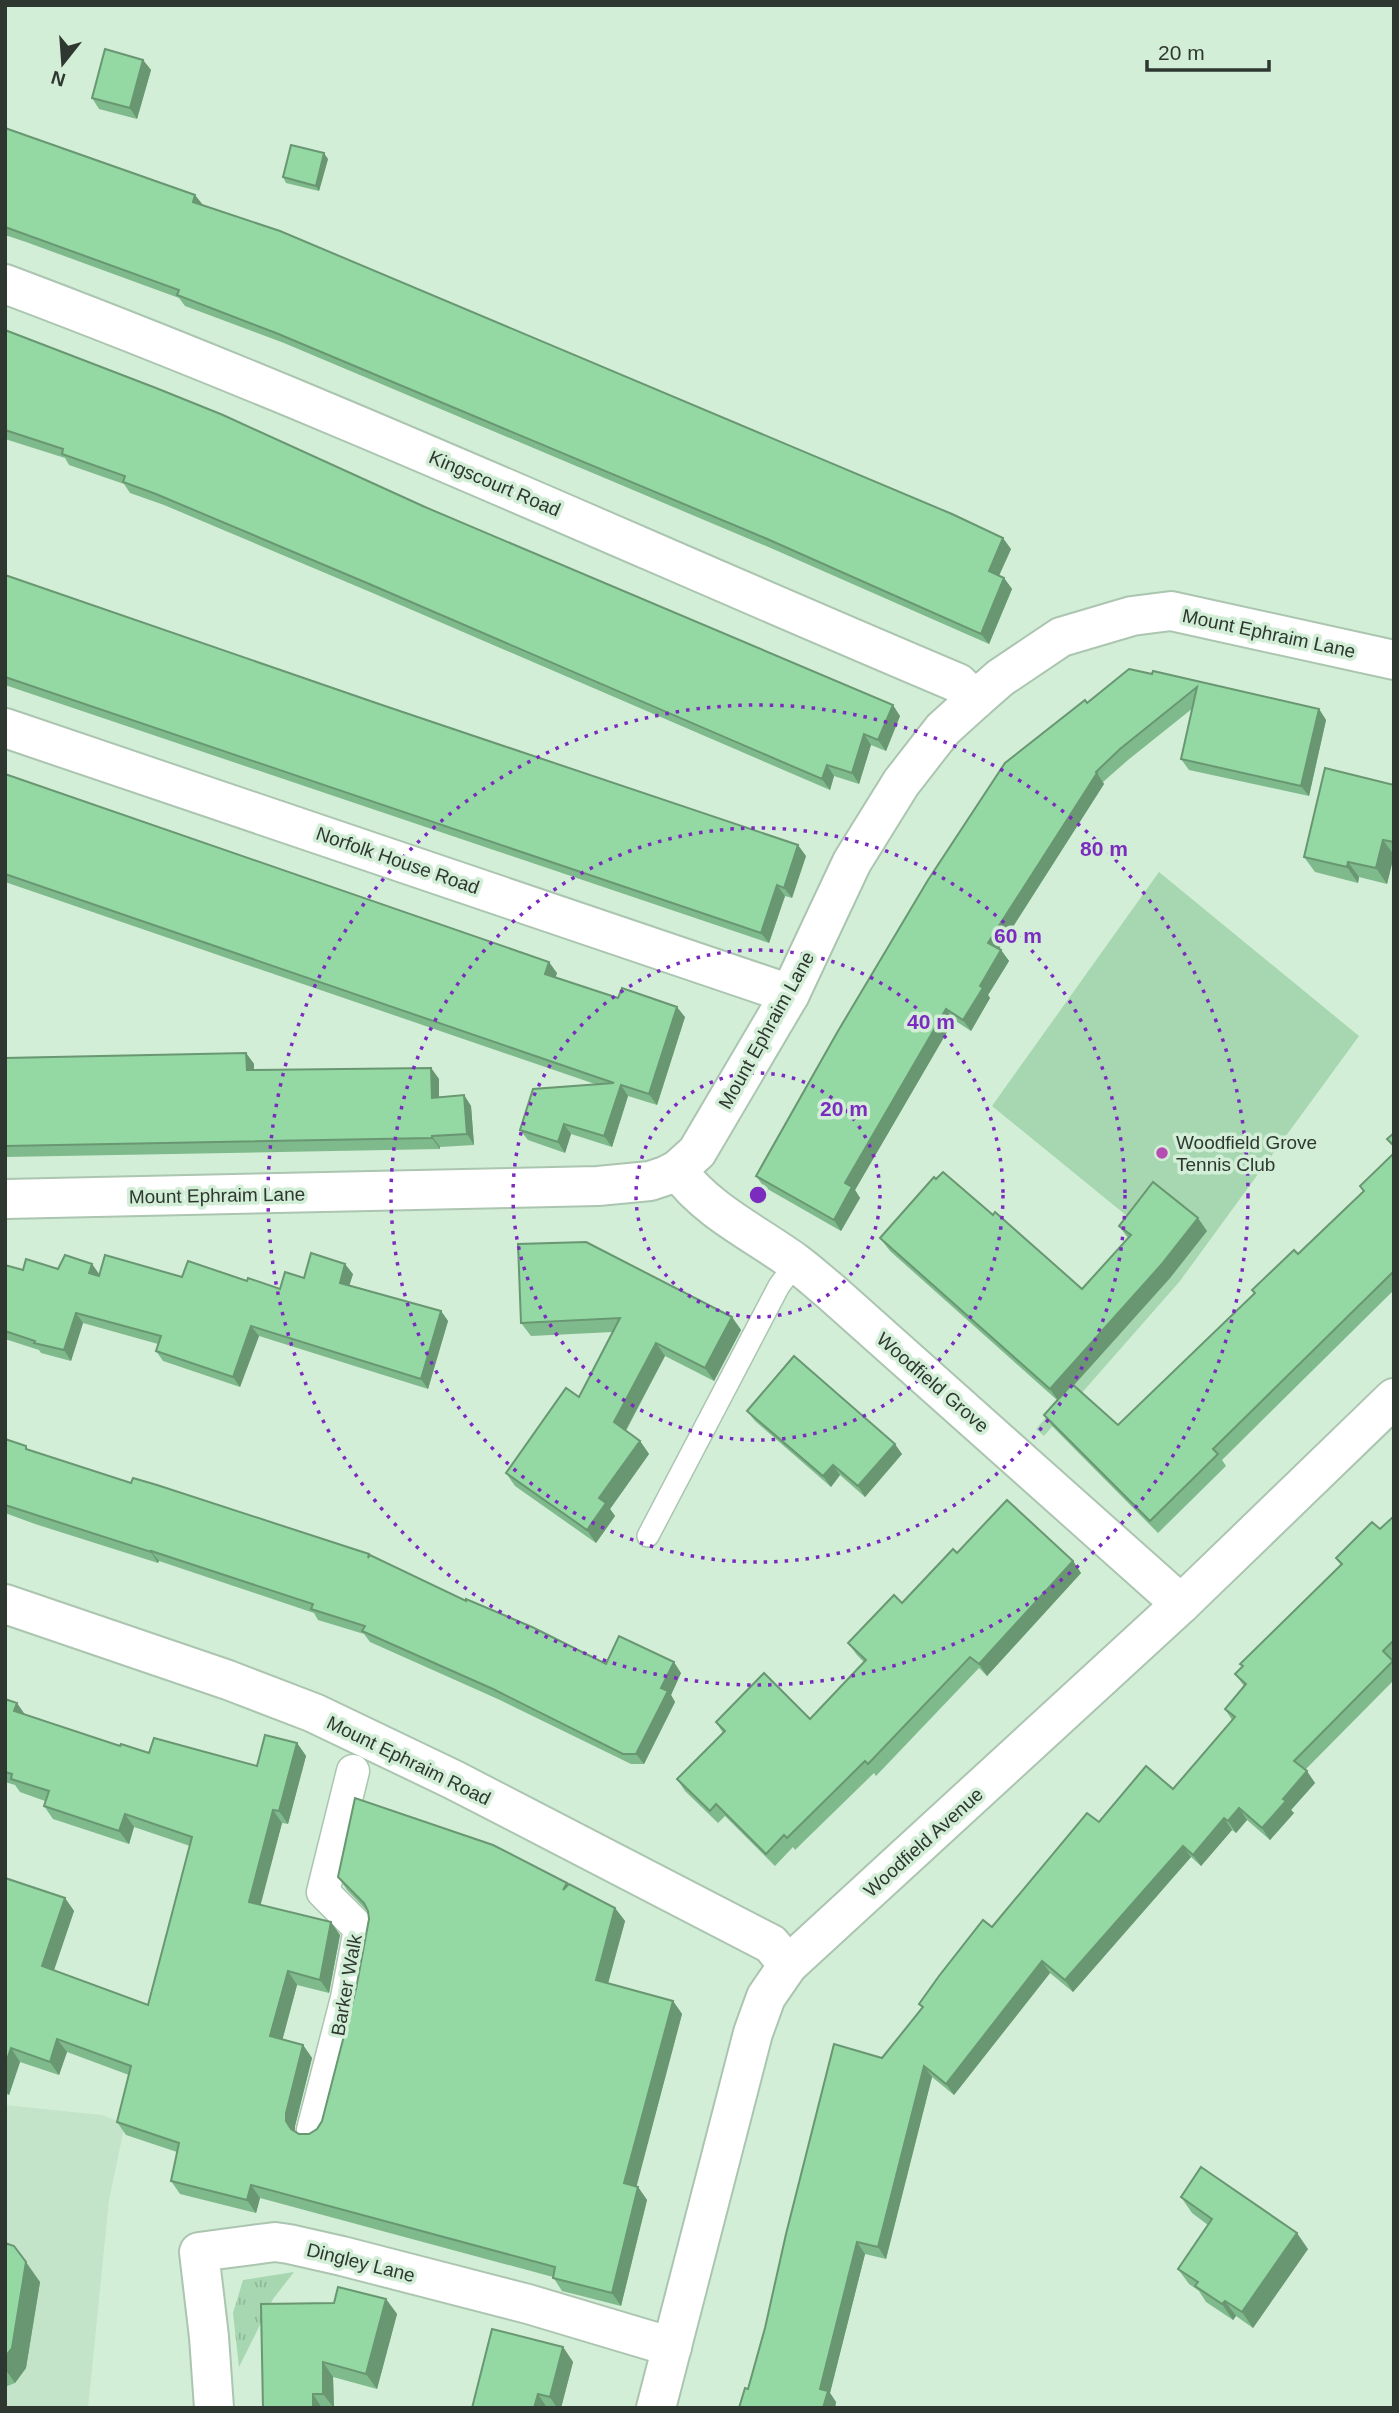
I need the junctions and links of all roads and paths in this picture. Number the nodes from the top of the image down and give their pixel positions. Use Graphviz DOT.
graph roads {
  1 [pos="5,284"];
  2 [pos="1394,660"];
  3 [pos="975,700"];
  4 [pos="5,728"];
  5 [pos="790,994"];
  6 [pos="677,1170"];
  7 [pos="5,1199"];
  8 [pos="796,1263"];
  9 [pos="1394,1398"];
  10 [pos="648,1536"];
  11 [pos="5,1604"];
  12 [pos="1181,1604"];
  13 [pos="353,1771"];
  14 [pos="788,1965"];
  15 [pos="313,2130"];
  16 [pos="672,2347"];
  17 [pos="214,2408"];
  18 [pos="656,2408"];
  1 -- 3 [label="street, Kingscourt Road"];
  2 -- 3 [label="street, Mount Ephraim Lane"];
  3 -- 5 [label="street, Mount Ephraim Lane"];
  4 -- 5 [label="street, Norfolk House Road"];
  5 -- 6 [label="street, Mount Ephraim Lane"];
  6 -- 7 [label="street, Mount Ephraim Lane"];
  6 -- 8 [label="street, Woodfield Grove"];
  8 -- 10 [label="lane"];
  8 -- 12 [label="street, Woodfield Grove"];
  9 -- 12 [label="street, Woodfield Avenue"];
  11 -- 14 [label="street, Mount Ephraim Road"];
  12 -- 14 [label="street, Woodfield Avenue"];
  13 -- 15 [label="street, Barker Walk"];
  14 -- 16 [label="street, Woodfield Avenue"];
  16 -- 17 [label="street, Dingley Lane"];
  16 -- 18 [label="street, Woodfield Avenue"];
}
